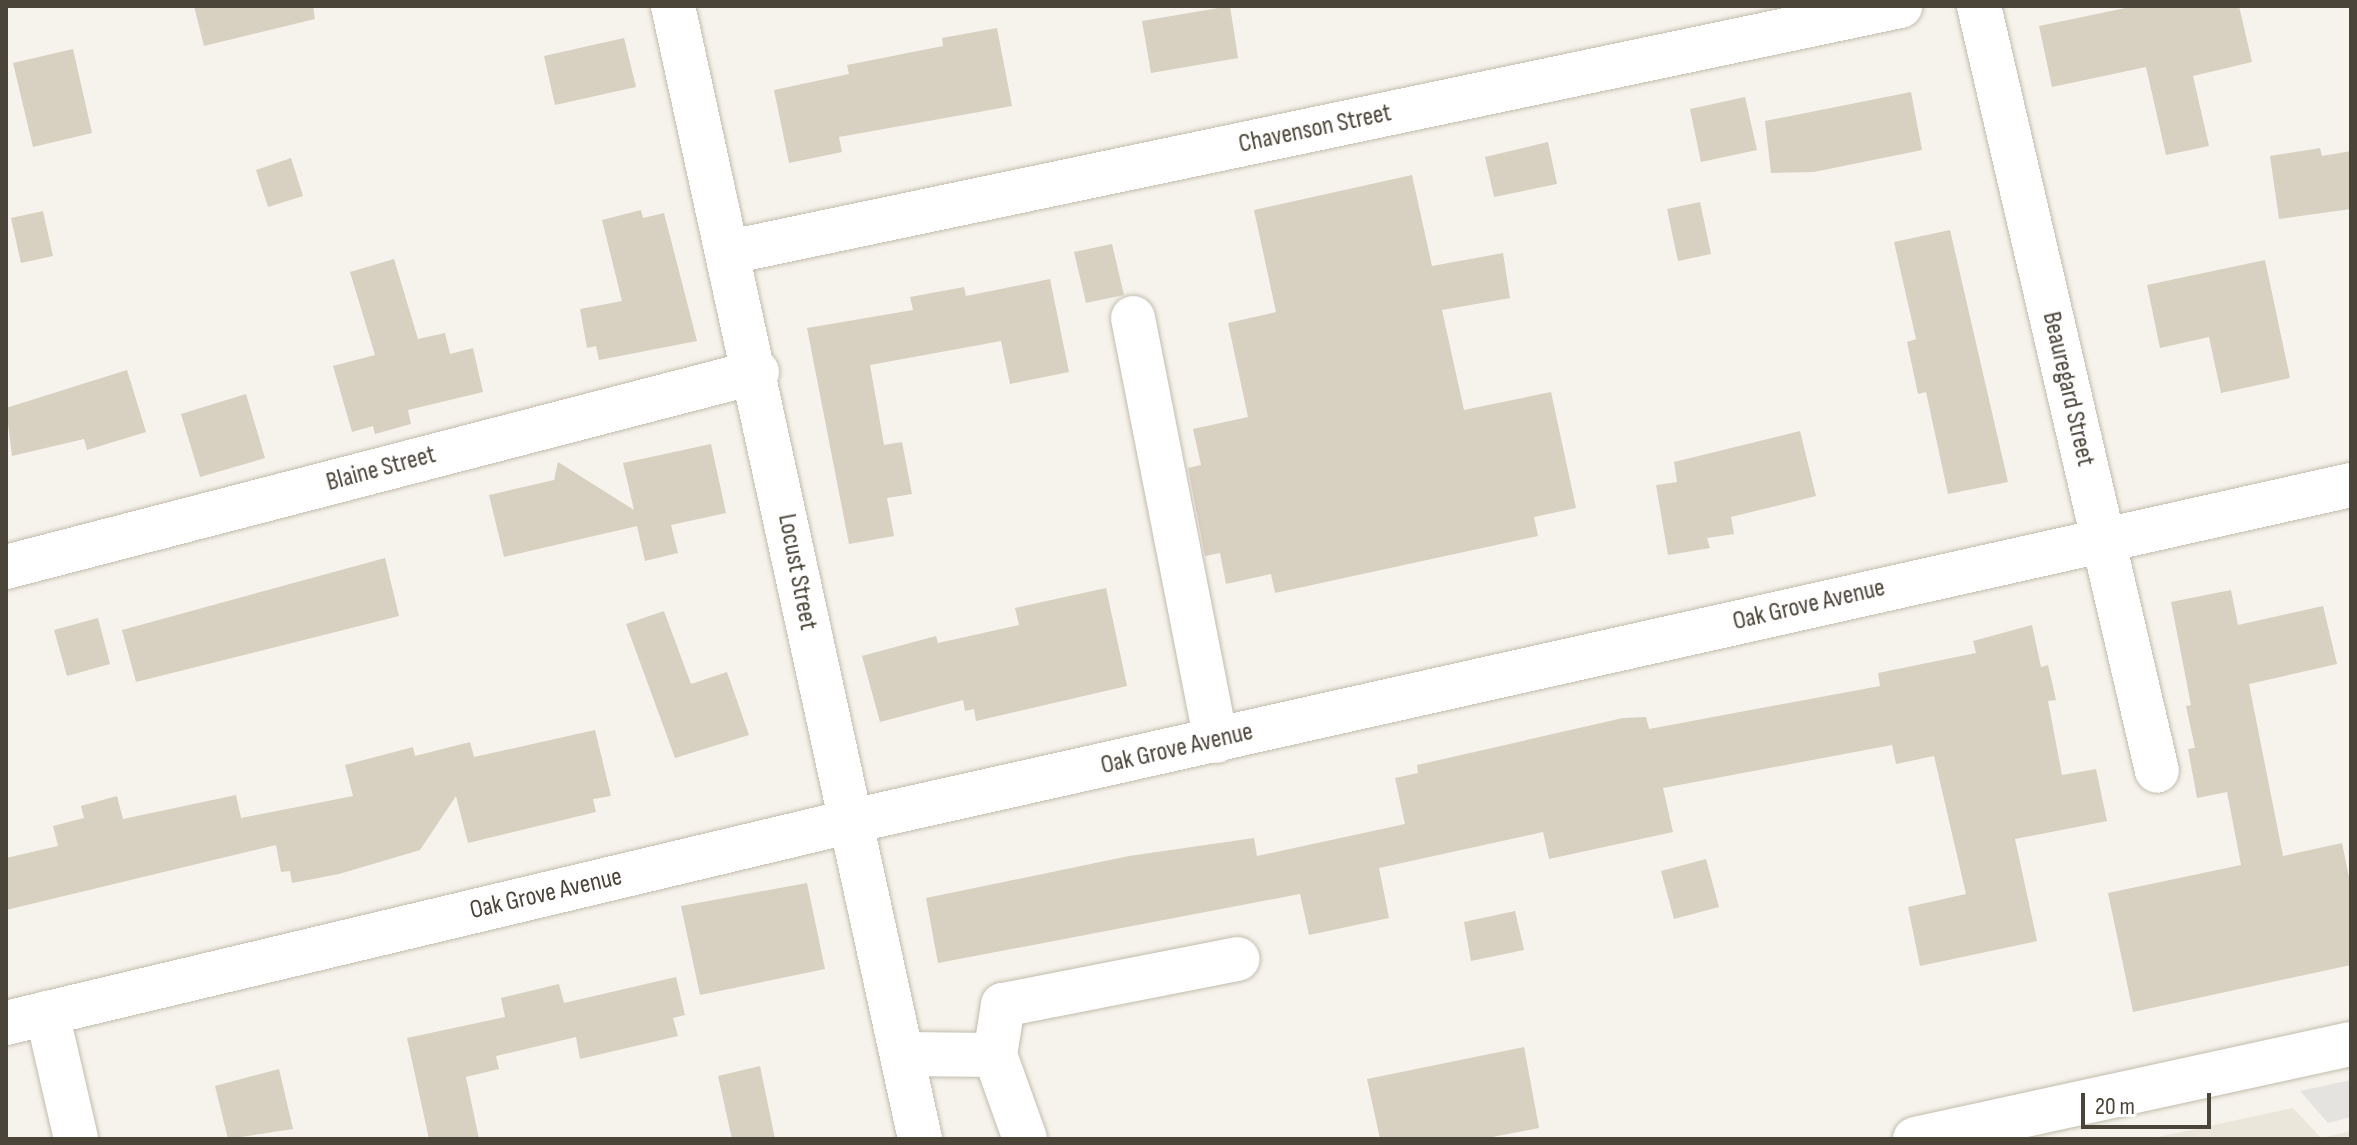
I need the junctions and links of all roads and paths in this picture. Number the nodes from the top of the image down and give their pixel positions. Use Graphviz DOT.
graph roads {
  1 [pos="673,6"];
  2 [pos="1900,6"];
  3 [pos="1979,6"];
  4 [pos="730,252"];
  5 [pos="1133,318"];
  6 [pos="757,372"];
  7 [pos="2351,485"];
  8 [pos="2103,540"];
  9 [pos="6,567"];
  10 [pos="1216,741"];
  11 [pos="2157,771"];
  12 [pos="848,822"];
  13 [pos="1238,959"];
  14 [pos="26,1018"];
  15 [pos="2351,1044"];
  16 [pos="903,1054"];
  17 [pos="995,1055"];
  18 [pos="1939,1136"];
  19 [pos="76,1139"];
  20 [pos="920,1139"];
  21 [pos="1025,1139"];
  1 -- 4 [label="street, Locust Street"];
  2 -- 4 [label="street, Chavenson Street"];
  3 -- 8 [label="street, Beauregard Street"];
  4 -- 6 [label="street, Locust Street"];
  5 -- 10 [label="street"];
  6 -- 9 [label="street, Blaine Street"];
  6 -- 12 [label="street, Locust Street"];
  7 -- 8 [label="street, Oak Grove Avenue"];
  8 -- 10 [label="street, Oak Grove Avenue"];
  8 -- 11 [label="street, Beauregard Street"];
  10 -- 12 [label="street, Oak Grove Avenue"];
  12 -- 14 [label="street, Oak Grove Avenue"];
  12 -- 16 [label="street, Locust Street"];
  13 -- 17 [label="street"];
  14 -- 19 [label="street"];
  15 -- 18 [label="street"];
  16 -- 17 [label="street"];
  16 -- 20 [label="street, Locust Street"];
  17 -- 21 [label="street"];
}
